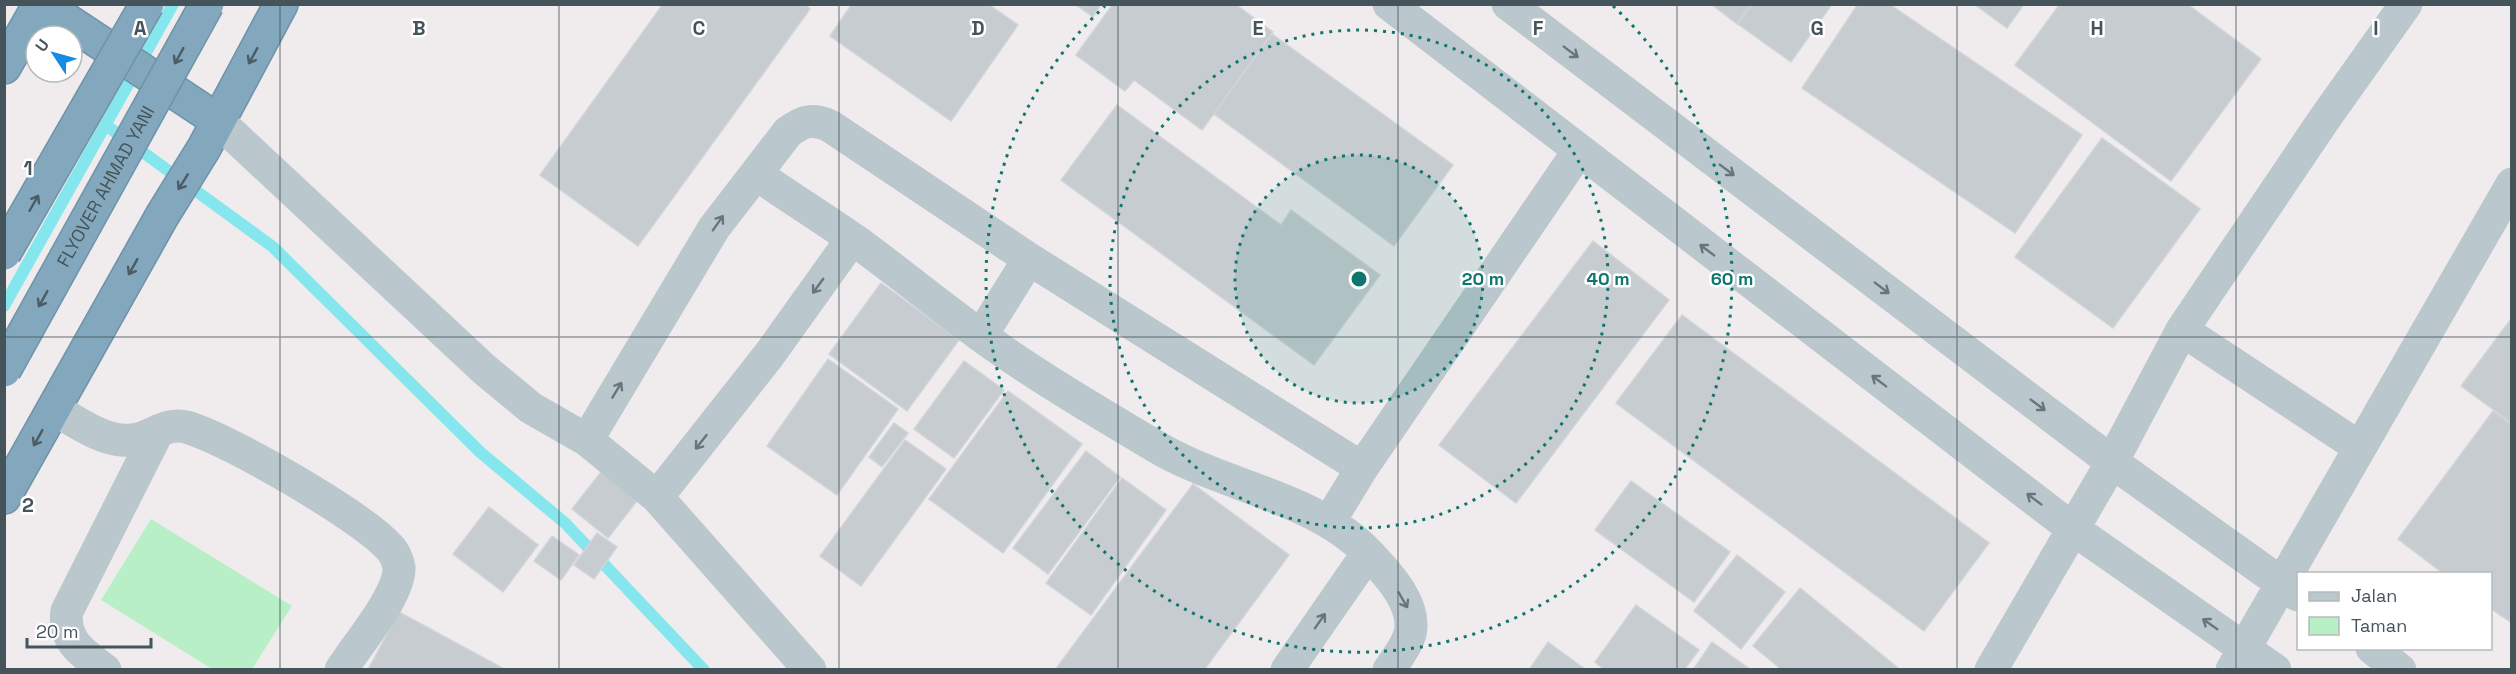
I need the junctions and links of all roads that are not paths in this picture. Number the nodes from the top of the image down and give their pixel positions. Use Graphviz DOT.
graph roads {
  1 [pos="41,4"];
  2 [pos="147,4"];
  3 [pos="207,4"];
  4 [pos="281,4"];
  5 [pos="1389,4"];
  6 [pos="1508,4"];
  7 [pos="2406,4"];
  8 [pos="4,67"];
  9 [pos="210,134"];
  10 [pos="1578,152"];
  11 [pos="756,174"];
  12 [pos="2511,184"];
  13 [pos="852,239"];
  14 [pos="4,254"];
  15 [pos="1029,260"];
  16 [pos="2182,330"];
  17 [pos="981,336"];
  18 [pos="4,370"];
  19 [pos="54,409"];
  20 [pos="158,431"];
  21 [pos="587,440"];
  22 [pos="2359,447"];
  23 [pos="2112,462"];
  24 [pos="1362,468"];
  25 [pos="4,497"];
  26 [pos="657,497"];
  27 [pos="1329,522"];
  28 [pos="2073,529"];
  29 [pos="1368,553"];
  30 [pos="2299,572"];
  31 [pos="2297,575"];
  32 [pos="2290,590"];
  33 [pos="2375,650"];
  34 [pos="2239,659"];
  35 [pos="105,669"];
  36 [pos="341,669"];
  37 [pos="810,669"];
  38 [pos="1287,669"];
  39 [pos="1389,669"];
  40 [pos="1991,669"];
  41 [pos="2275,669"];
  42 [pos="2400,669"];
  1 -- 8 [label="highway"];
  1 -- 9 [label="highway, bridge"];
  14 -- 2 [label="highway, one-way, bridge"];
  3 -- 18 [label="highway, FLYOVER AHMAD YANI, one-way, bridge"];
  4 -- 9 [label="highway, one-way"];
  5 -- 10 [label="street"];
  6 -- 23 [label="street, one-way"];
  7 -- 16 [label="street"];
  9 -- 19 [label="highway, one-way"];
  9 -- 21 [label="street"];
  10 -- 24 [label="street"];
  28 -- 10 [label="street, one-way"];
  11 -- 13 [label="street"];
  11 -- 15 [label="street"];
  21 -- 11 [label="street, one-way"];
  12 -- 22 [label="street"];
  13 -- 17 [label="street"];
  13 -- 26 [label="street, one-way"];
  15 -- 17 [label="street"];
  15 -- 24 [label="street"];
  16 -- 22 [label="street"];
  16 -- 23 [label="street"];
  17 -- 27 [label="street"];
  19 -- 20 [label="street"];
  19 -- 25 [label="highway, one-way"];
  20 -- 35 [label="street"];
  20 -- 36 [label="street"];
  21 -- 26 [label="street"];
  22 -- 30 [label="street"];
  23 -- 28 [label="street"];
  23 -- 32 [label="street"];
  24 -- 27 [label="street"];
  26 -- 37 [label="street"];
  27 -- 29 [label="street"];
  34 -- 28 [label="street, one-way"];
  28 -- 40 [label="street"];
  38 -- 29 [label="street, one-way"];
  29 -- 39 [label="street, one-way"];
  31 -- 32 [label="street"];
  32 -- 34 [label="street"];
  33 -- 42 [label="street"];
  34 -- 41 [label="street"];
}
